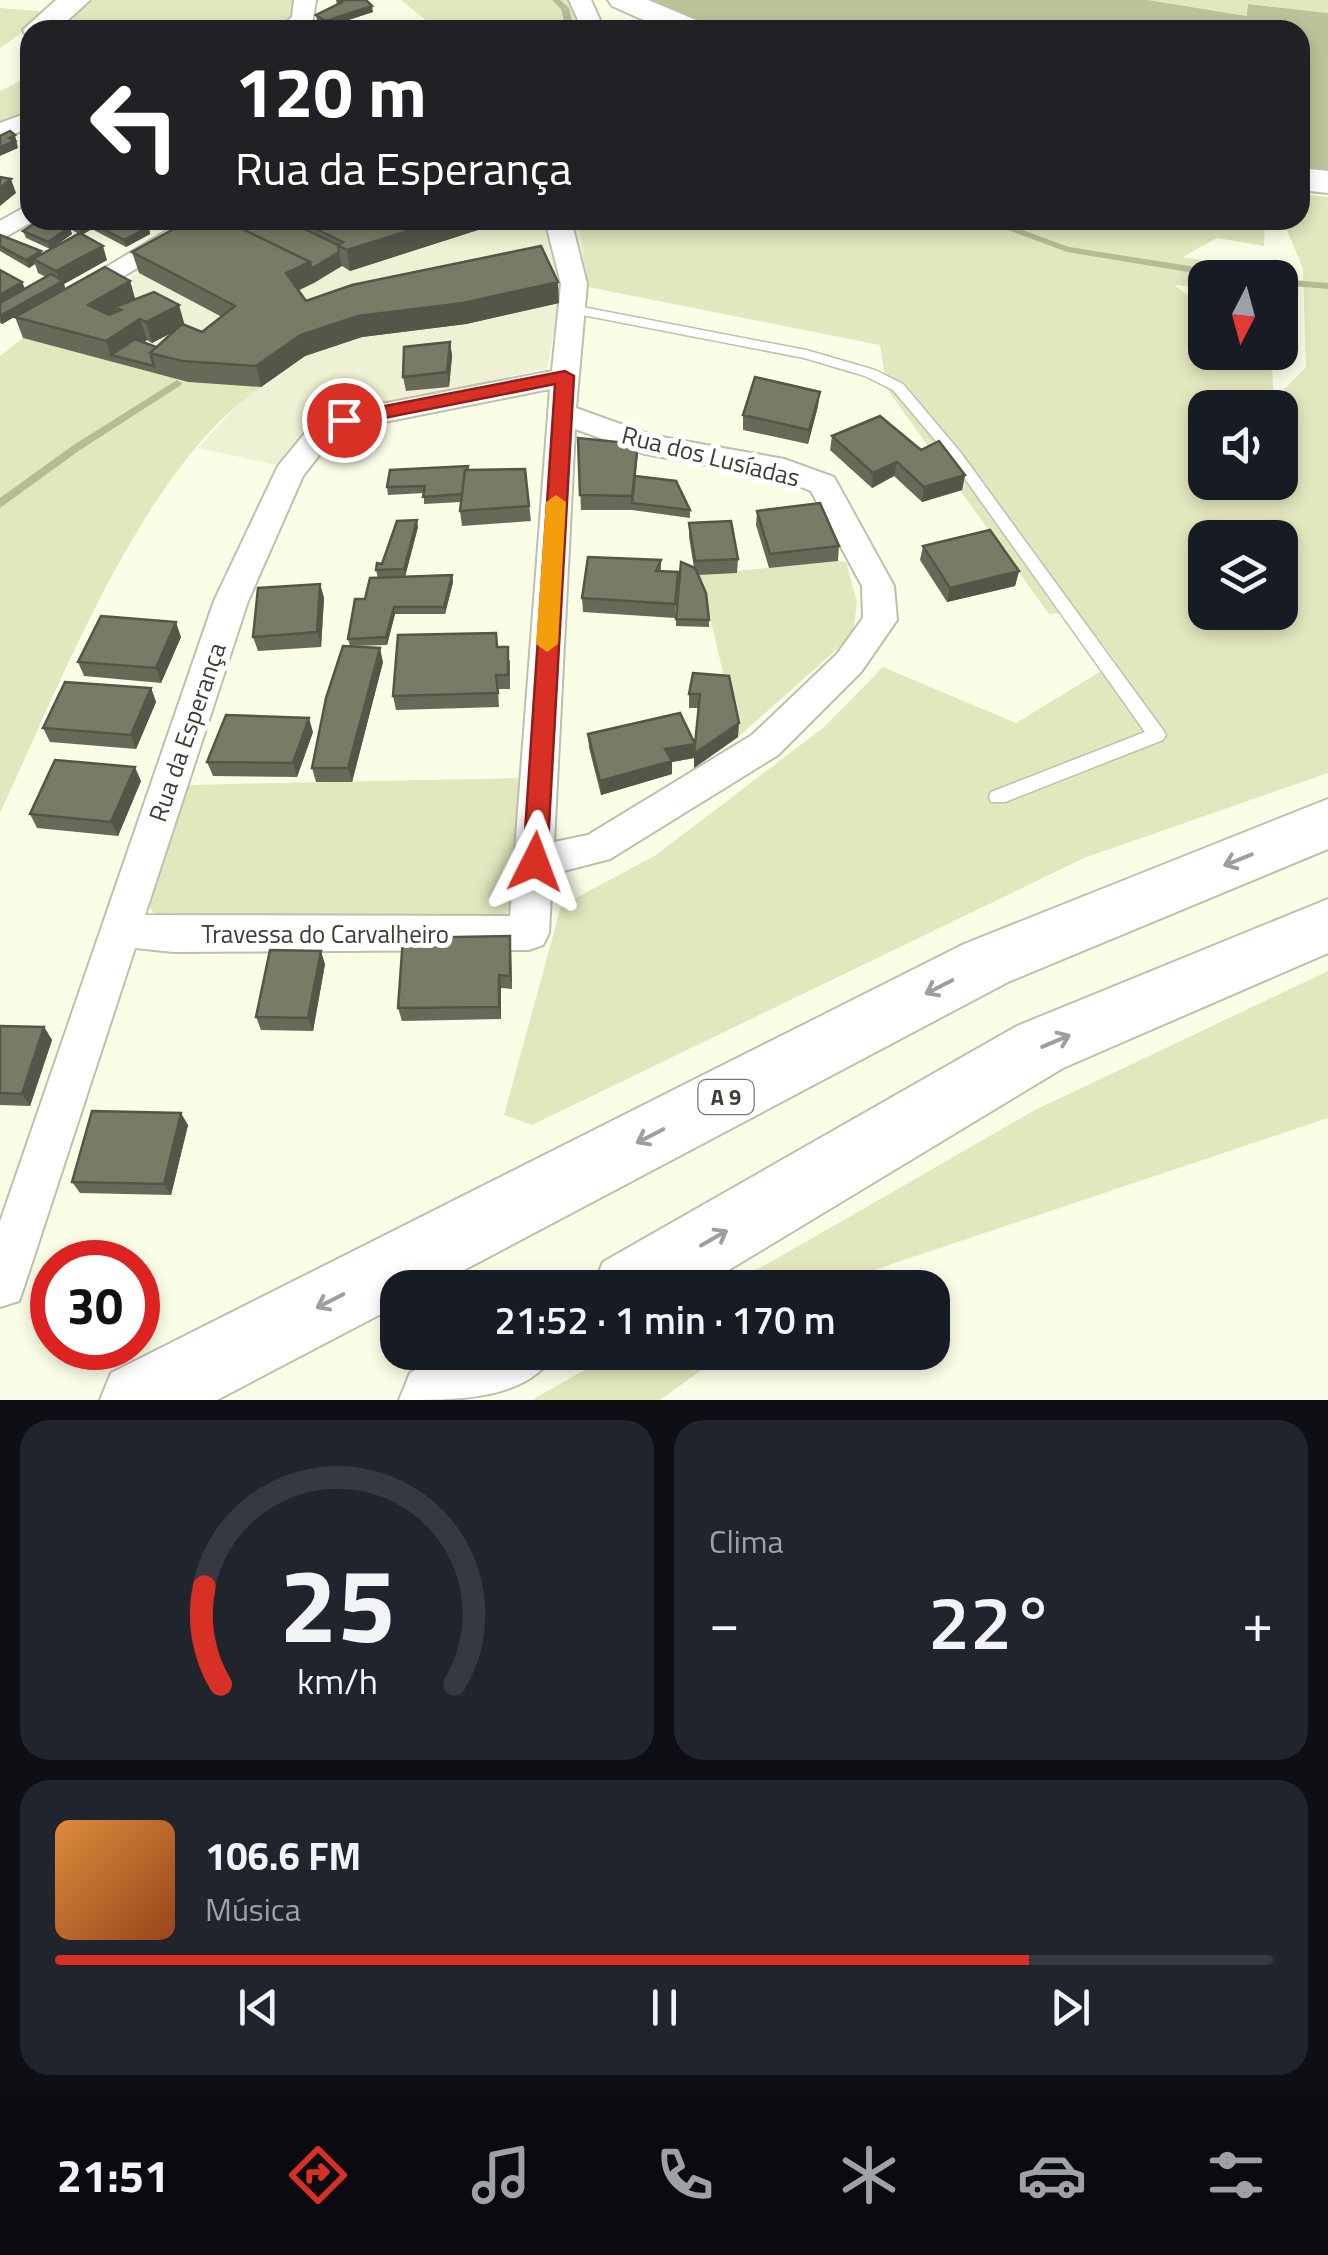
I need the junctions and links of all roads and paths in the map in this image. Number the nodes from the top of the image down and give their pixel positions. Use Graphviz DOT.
graph roads {
  1 [pos="75,0"];
  2 [pos="623,0"];
  3 [pos="50,20"];
  4 [pos="669,20"];
  5 [pos="187,230"];
  6 [pos="560,230"];
  7 [pos="52,307"];
  8 [pos="572,310"];
  9 [pos="565,376"];
  10 [pos="561,413"];
  11 [pos="998,796"];
  12 [pos="1328,823"];
  13 [pos="535,862"];
  14 [pos="1328,925"];
  15 [pos="121,929"];
  16 [pos="661,1270"];
  17 [pos="2,1284"];
  18 [pos="488,1370"];
  19 [pos="138,1400"];
  20 [pos="437,1400"];
  1 -- 3 [label="main road"];
  2 -- 4 [label="main road"];
  5 -- 7 [label="street"];
  6 -- 8 [label="street"];
  8 -- 9 [label="street"];
  8 -- 11 [label="lane"];
  9 -- 10 [label="street"];
  9 -- 15 [label="street, Rua da Esperança"];
  10 -- 13 [label="street"];
  10 -- 13 [label="street, Rua dos Lusíadas"];
  12 -- 19 [label="highway, A 9, one-way"];
  13 -- 15 [label="street, Travessa do Carvalheiro"];
  16 -- 14 [label="highway, one-way"];
  15 -- 17 [label="street, Rua da Esperança"];
  18 -- 20 [label="highway"];
}
